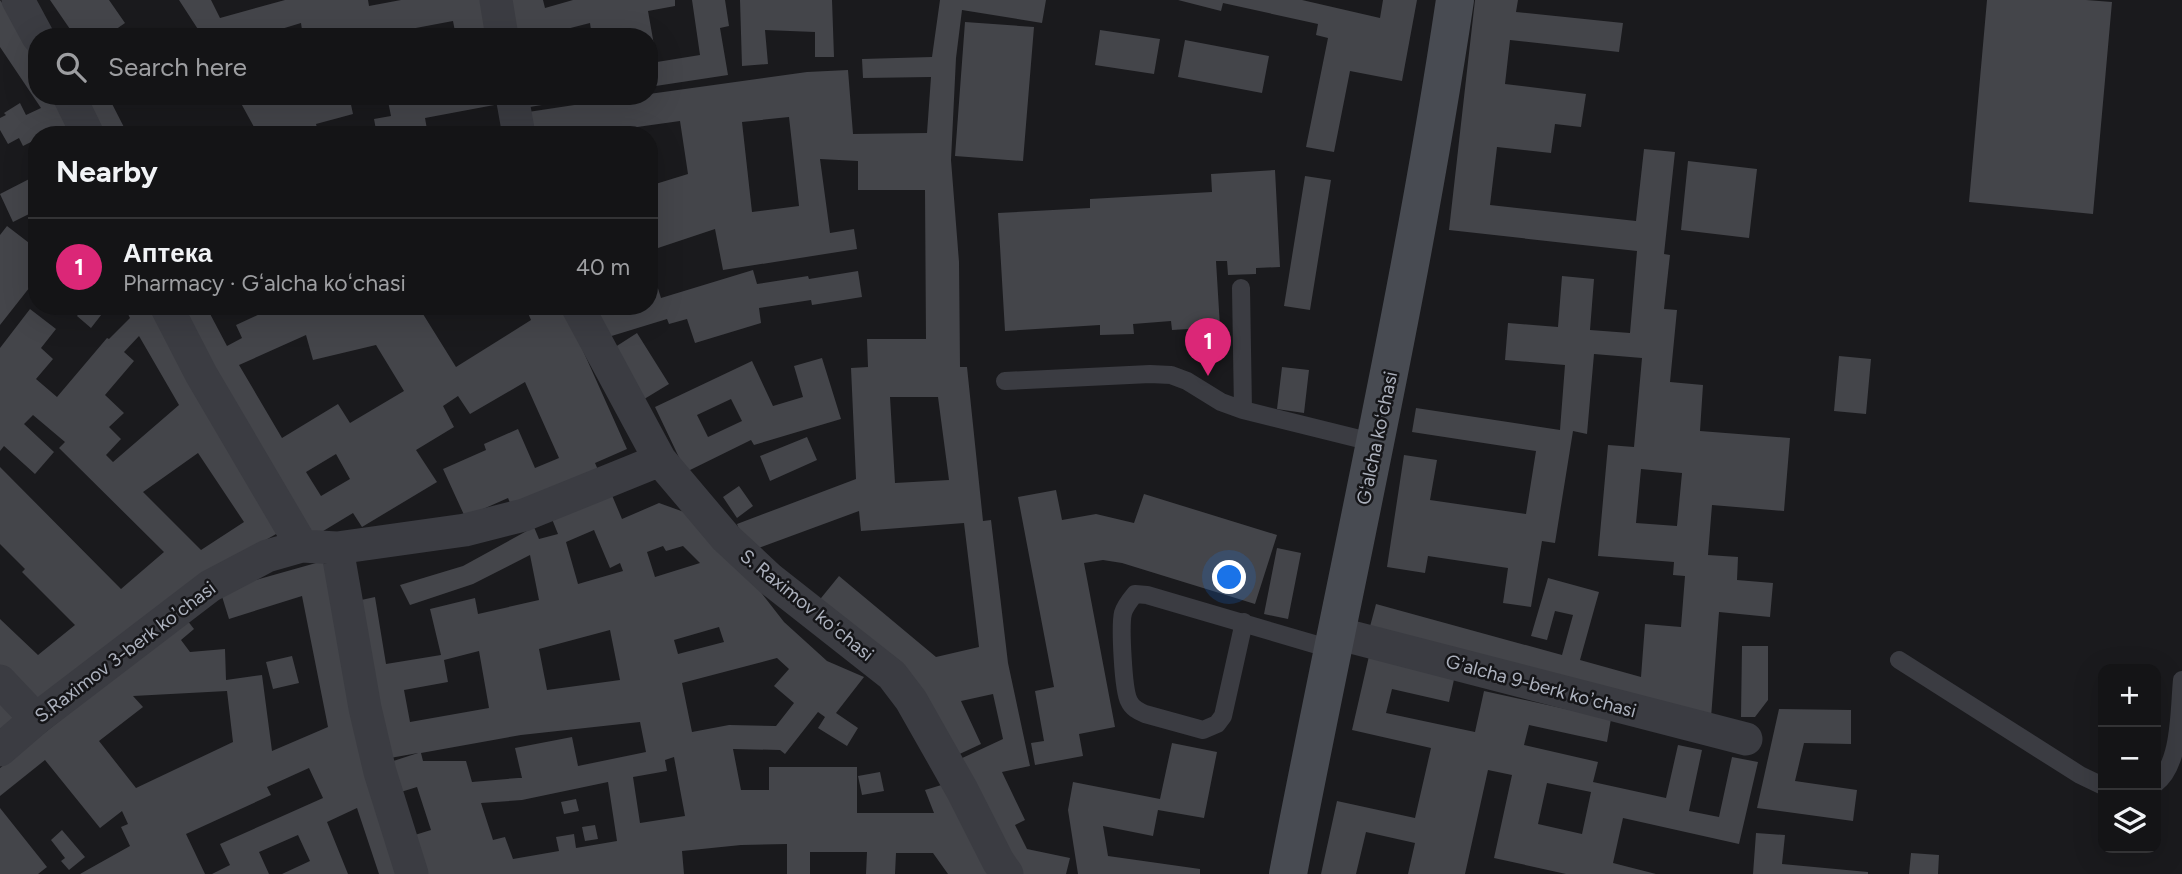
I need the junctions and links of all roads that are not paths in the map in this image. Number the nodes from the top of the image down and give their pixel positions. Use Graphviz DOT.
graph roads {
  1 [pos="18,0"];
  2 [pos="496,0"];
  3 [pos="1455,0"];
  4 [pos="33,28"];
  5 [pos="501,28"];
  6 [pos="73,105"];
  7 [pos="514,105"];
  8 [pos="84,126"];
  9 [pos="517,126"];
  10 [pos="1241,288"];
  11 [pos="171,315"];
  12 [pos="582,315"];
  13 [pos="1005,381"];
  14 [pos="1243,410"];
  15 [pos="1376,443"];
  16 [pos="660,460"];
  17 [pos="302,547"];
  18 [pos="337,548"];
  19 [pos="1244,622"];
  20 [pos="1333,641"];
  21 [pos="1899,660"];
  22 [pos="2182,680"];
  23 [pos="0,681"];
  24 [pos="36,719"];
  25 [pos="1746,739"];
  26 [pos="0,750"];
  27 [pos="2161,777"];
  28 [pos="2098,784"];
  29 [pos="412,874"];
  30 [pos="1007,874"];
  31 [pos="1288,874"];
  1 -- 4 [label="street"];
  2 -- 5 [label="street"];
  3 -- 15 [label="street, Gʻalcha koʻchasi"];
  6 -- 8 [label="street"];
  7 -- 9 [label="street"];
  10 -- 14 [label="lane"];
  11 -- 17 [label="street"];
  12 -- 16 [label="street, S. Raximov koʻchasi"];
  13 -- 14 [label="lane"];
  14 -- 15 [label="lane"];
  15 -- 20 [label="street, Gʻalcha koʻchasi"];
  16 -- 18 [label="street, S.Raximov 3-berk koʼchasi"];
  16 -- 30 [label="street, S. Raximov koʻchasi"];
  17 -- 18 [label="street, S.Raximov 3-berk koʼchasi"];
  17 -- 24 [label="street, S.Raximov 3-berk koʼchasi"];
  18 -- 29 [label="street"];
  19 -- 19 [label="lane"];
  19 -- 20 [label="lane"];
  20 -- 25 [label="street, Gʼalcha 9-berk koʼchasi"];
  20 -- 31 [label="street, Gʻalcha koʻchasi"];
  21 -- 28 [label="lane"];
  22 -- 27 [label="lane"];
  23 -- 24 [label="street"];
  24 -- 26 [label="street, S.Raximov 3-berk koʼchasi"];
}
